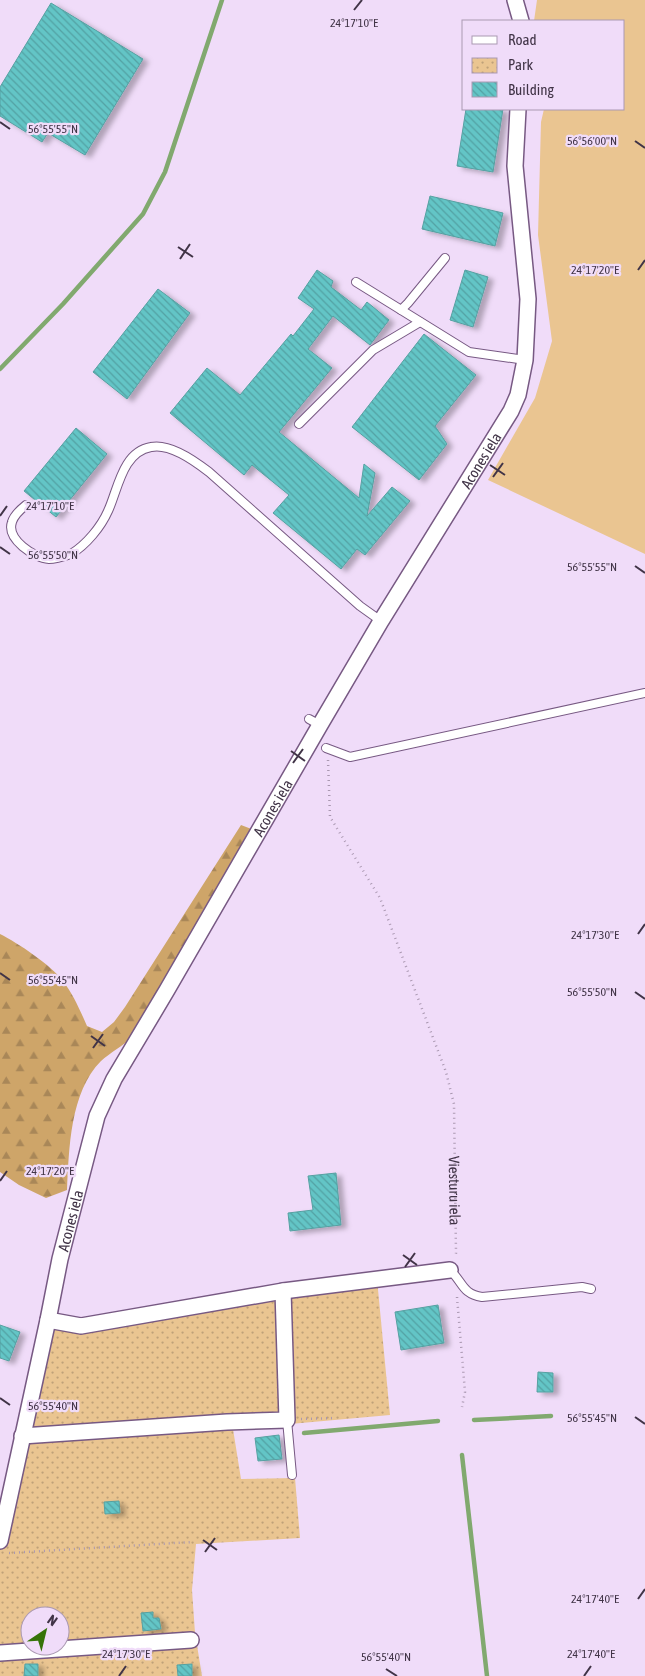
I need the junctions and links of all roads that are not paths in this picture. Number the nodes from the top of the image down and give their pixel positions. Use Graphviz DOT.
graph roads {
  1 [pos="515,0"];
  2 [pos="521,20"];
  3 [pos="518,110"];
  4 [pos="445,258"];
  5 [pos="356,282"];
  6 [pos="401,310"];
  7 [pos="420,322"];
  8 [pos="525,360"];
  9 [pos="299,424"];
  10 [pos="26,505"];
  11 [pos="381,621"];
  12 [pos="645,693"];
  13 [pos="326,748"];
  14 [pos="454,1274"];
  15 [pos="591,1289"];
  16 [pos="283,1291"];
  17 [pos="48,1320"];
  18 [pos="287,1420"];
  19 [pos="22,1436"];
  20 [pos="292,1475"];
  21 [pos="0,1541"];
  22 [pos="191,1640"];
  23 [pos="0,1653"];
  1 -- 2 [label="street"];
  3 -- 8 [label="street, Acones iela"];
  4 -- 6 [label="lane"];
  5 -- 6 [label="lane"];
  6 -- 7 [label="lane"];
  7 -- 8 [label="lane"];
  7 -- 9 [label="lane"];
  8 -- 11 [label="street, Acones iela"];
  10 -- 11 [label="lane"];
  11 -- 17 [label="street, Acones iela"];
  12 -- 13 [label="lane"];
  14 -- 15 [label="lane"];
  14 -- 16 [label="street"];
  16 -- 17 [label="street"];
  16 -- 18 [label="street"];
  17 -- 19 [label="street, Acones iela"];
  18 -- 19 [label="street"];
  18 -- 20 [label="lane"];
  19 -- 21 [label="street, Acones iela"];
  22 -- 23 [label="street"];
}
